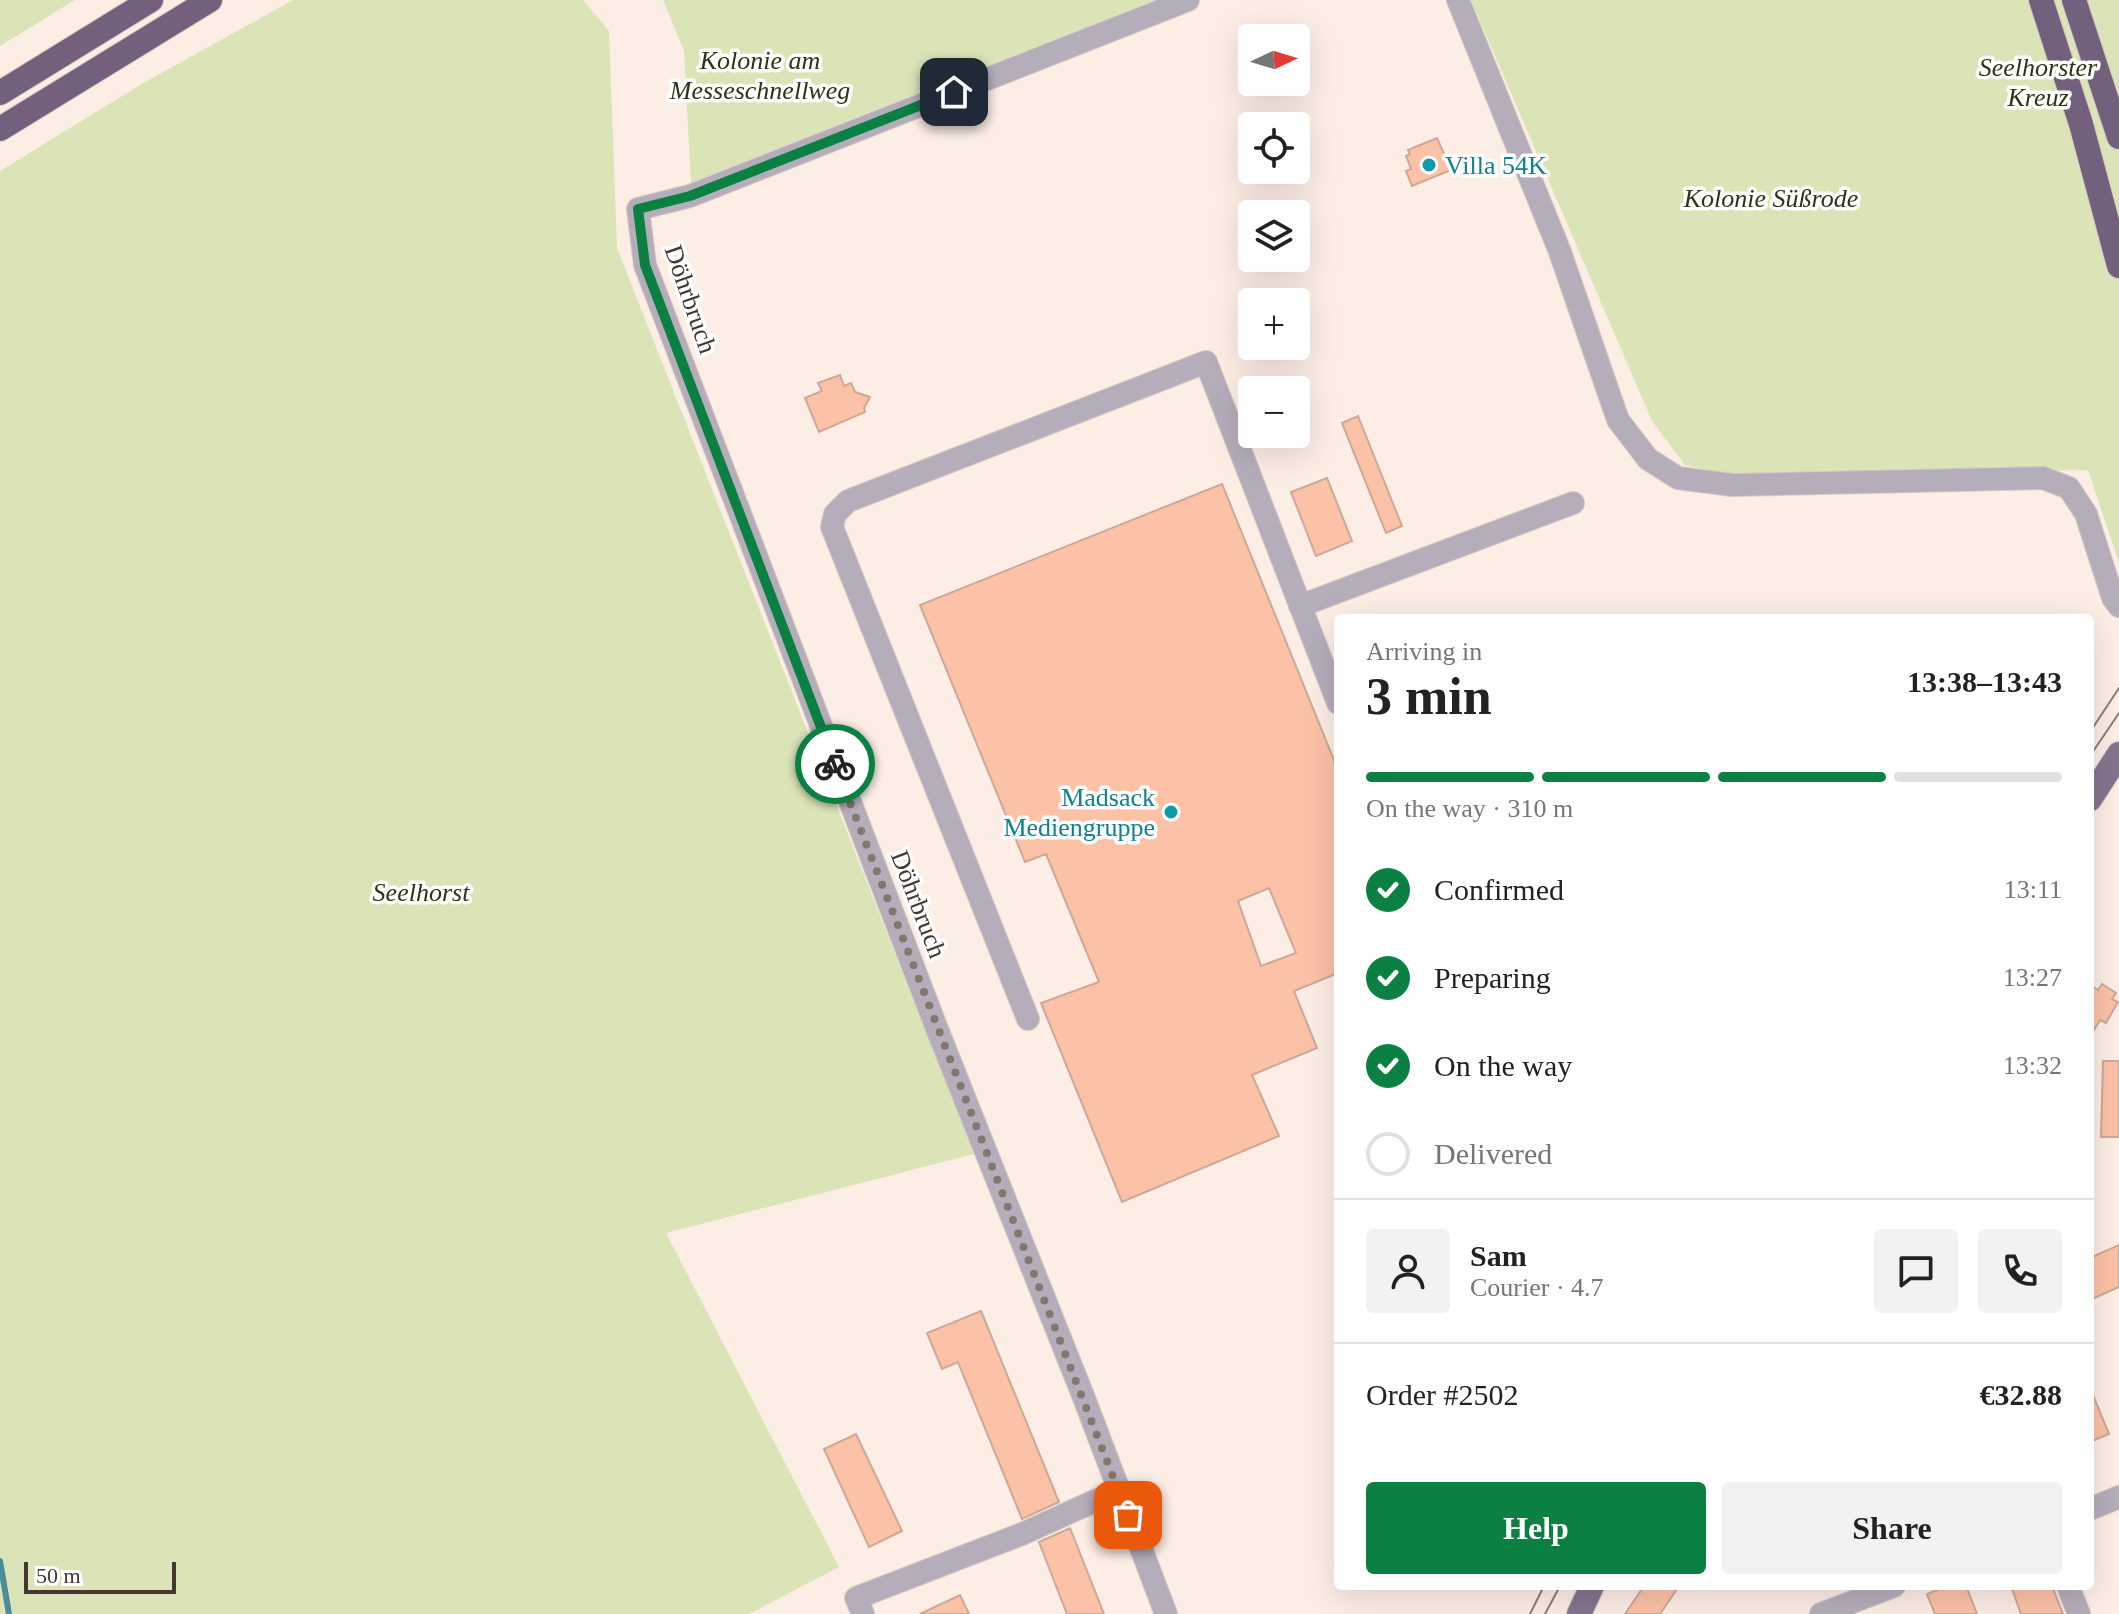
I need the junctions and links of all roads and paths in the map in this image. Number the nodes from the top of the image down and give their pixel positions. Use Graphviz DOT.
graph roads {
  1 [pos="151,0"];
  2 [pos="210,0"];
  3 [pos="1188,0"];
  4 [pos="1458,0"];
  5 [pos="2041,0"];
  6 [pos="2074,0"];
  7 [pos="0,93"];
  8 [pos="0,129"];
  9 [pos="2119,137"];
  10 [pos="2119,266"];
  11 [pos="1573,503"];
  12 [pos="1300,606"];
  13 [pos="2119,606"];
  14 [pos="1334,693"];
  15 [pos="2119,754"];
  16 [pos="2094,793"];
  17 [pos="1028,1019"];
  18 [pos="1119,1490"];
  19 [pos="2119,1497"];
  20 [pos="2094,1507"];
  21 [pos="1590,1590"];
  22 [pos="2070,1590"];
  23 [pos="1855,1593"];
  24 [pos="860,1606"];
  25 [pos="1166,1614"];
  26 [pos="1579,1614"];
  27 [pos="1821,1614"];
  28 [pos="2079,1614"];
  1 -- 7 [label="highway"];
  2 -- 8 [label="highway"];
  3 -- 18 [label="street, Döhrbruch"];
  4 -- 13 [label="street"];
  5 -- 10 [label="highway"];
  6 -- 9 [label="highway"];
  11 -- 12 [label="street"];
  12 -- 14 [label="street"];
  12 -- 17 [label="street"];
  15 -- 16 [label="main road"];
  18 -- 24 [label="street"];
  18 -- 25 [label="street, Döhrbruch"];
  19 -- 20 [label="street"];
  21 -- 26 [label="main road"];
  22 -- 28 [label="street"];
  23 -- 27 [label="street"];
}
